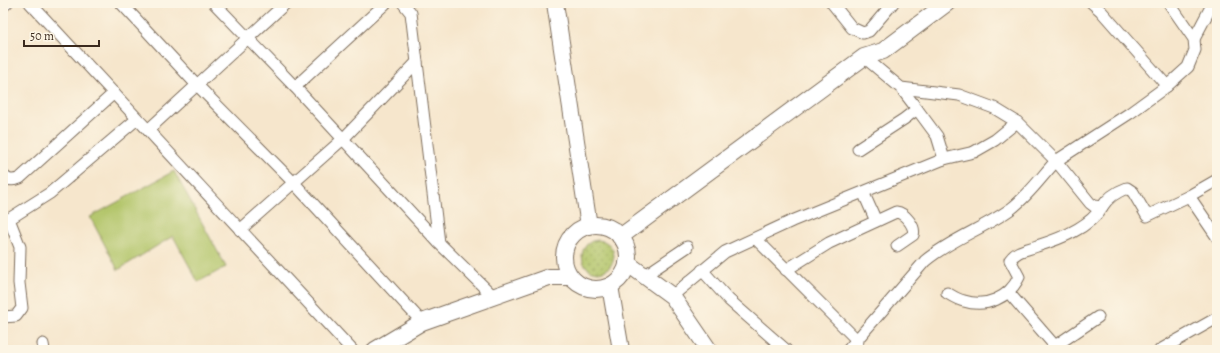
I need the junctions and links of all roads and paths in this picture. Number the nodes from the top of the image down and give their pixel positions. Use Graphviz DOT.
graph roads {
  1 [pos="7,3"];
  2 [pos="30,3"];
  3 [pos="121,3"];
  4 [pos="214,3"];
  5 [pos="286,3"];
  6 [pos="386,3"];
  7 [pos="402,3"];
  8 [pos="555,3"];
  9 [pos="832,3"];
  10 [pos="893,3"];
  11 [pos="947,3"];
  12 [pos="1092,3"];
  13 [pos="1169,3"];
  14 [pos="1213,3"];
  15 [pos="3,6"];
  16 [pos="410,8"];
  17 [pos="247,38"];
  18 [pos="1194,39"];
  19 [pos="864,57"];
  20 [pos="417,62"];
  21 [pos="197,85"];
  22 [pos="1166,86"];
  23 [pos="295,87"];
  24 [pos="901,88"];
  25 [pos="114,93"];
  26 [pos="917,109"];
  27 [pos="137,118"];
  28 [pos="1017,122"];
  29 [pos="148,130"];
  30 [pos="343,139"];
  31 [pos="858,148"];
  32 [pos="944,159"];
  33 [pos="1056,161"];
  34 [pos="3,175"];
  35 [pos="1217,180"];
  36 [pos="294,183"];
  37 [pos="864,194"];
  38 [pos="1189,196"];
  39 [pos="1102,207"];
  40 [pos="6,220"];
  41 [pos="876,221"];
  42 [pos="1214,223"];
  43 [pos="590,226"];
  44 [pos="240,230"];
  45 [pos="620,237"];
  46 [pos="1217,237"];
  47 [pos="756,239"];
  48 [pos="440,243"];
  49 [pos="897,246"];
  50 [pos="687,247"];
  51 [pos="627,263"];
  52 [pos="702,270"];
  53 [pos="786,270"];
  54 [pos="644,276"];
  55 [pos="570,278"];
  56 [pos="607,287"];
  57 [pos="947,293"];
  58 [pos="1009,293"];
  59 [pos="672,296"];
  60 [pos="494,297"];
  61 [pos="3,317"];
  62 [pos="1098,317"];
  63 [pos="1217,318"];
  64 [pos="422,322"];
  65 [pos="858,341"];
  66 [pos="1054,349"];
  67 [pos="352,350"];
  68 [pos="375,350"];
  69 [pos="612,350"];
  70 [pos="621,350"];
  71 [pos="709,350"];
  72 [pos="786,350"];
  73 [pos="848,350"];
  74 [pos="1160,350"];
  1 -- 15 [label="street"];
  2 -- 25 [label="street"];
  3 -- 21 [label="street"];
  4 -- 17 [label="street"];
  5 -- 17 [label="street"];
  6 -- 23 [label="street"];
  7 -- 16 [label="street"];
  8 -- 43 [label="main road"];
  9 -- 10 [label="street"];
  11 -- 19 [label="main road"];
  12 -- 22 [label="street"];
  13 -- 18 [label="street"];
  14 -- 18 [label="street"];
  16 -- 20 [label="street"];
  17 -- 21 [label="street"];
  17 -- 23 [label="street"];
  18 -- 22 [label="street"];
  19 -- 24 [label="street"];
  19 -- 45 [label="main road"];
  20 -- 30 [label="street"];
  20 -- 48 [label="street"];
  21 -- 29 [label="street"];
  21 -- 36 [label="street"];
  22 -- 33 [label="street"];
  23 -- 30 [label="street"];
  24 -- 26 [label="street"];
  24 -- 28 [label="street"];
  25 -- 27 [label="street"];
  25 -- 34 [label="street"];
  26 -- 31 [label="street"];
  26 -- 32 [label="street"];
  27 -- 29 [label="street"];
  27 -- 40 [label="street"];
  28 -- 32 [label="street"];
  28 -- 33 [label="street"];
  29 -- 44 [label="street"];
  30 -- 36 [label="street"];
  30 -- 48 [label="street"];
  32 -- 37 [label="street"];
  33 -- 39 [label="street"];
  33 -- 65 [label="street"];
  35 -- 38 [label="street"];
  36 -- 44 [label="street"];
  36 -- 64 [label="street"];
  37 -- 41 [label="street"];
  37 -- 47 [label="street"];
  38 -- 39 [label="street"];
  38 -- 42 [label="street"];
  39 -- 58 [label="street"];
  40 -- 61 [label="street"];
  41 -- 49 [label="street"];
  41 -- 53 [label="street"];
  42 -- 46 [label="street"];
  43 -- 45 [label="main road"];
  43 -- 55 [label="main road"];
  44 -- 67 [label="street"];
  45 -- 51 [label="main road"];
  47 -- 52 [label="street"];
  47 -- 53 [label="street"];
  48 -- 60 [label="street"];
  50 -- 54 [label="street"];
  51 -- 54 [label="main road"];
  51 -- 56 [label="main road"];
  52 -- 59 [label="street"];
  52 -- 72 [label="street"];
  53 -- 65 [label="street"];
  54 -- 59 [label="main road"];
  55 -- 56 [label="main road"];
  55 -- 60 [label="main road"];
  56 -- 69 [label="main road"];
  56 -- 70 [label="main road"];
  57 -- 58 [label="street"];
  58 -- 66 [label="street"];
  59 -- 71 [label="main road"];
  60 -- 64 [label="main road"];
  62 -- 66 [label="street"];
  63 -- 74 [label="street"];
  64 -- 68 [label="main road"];
  65 -- 73 [label="street"];
}
